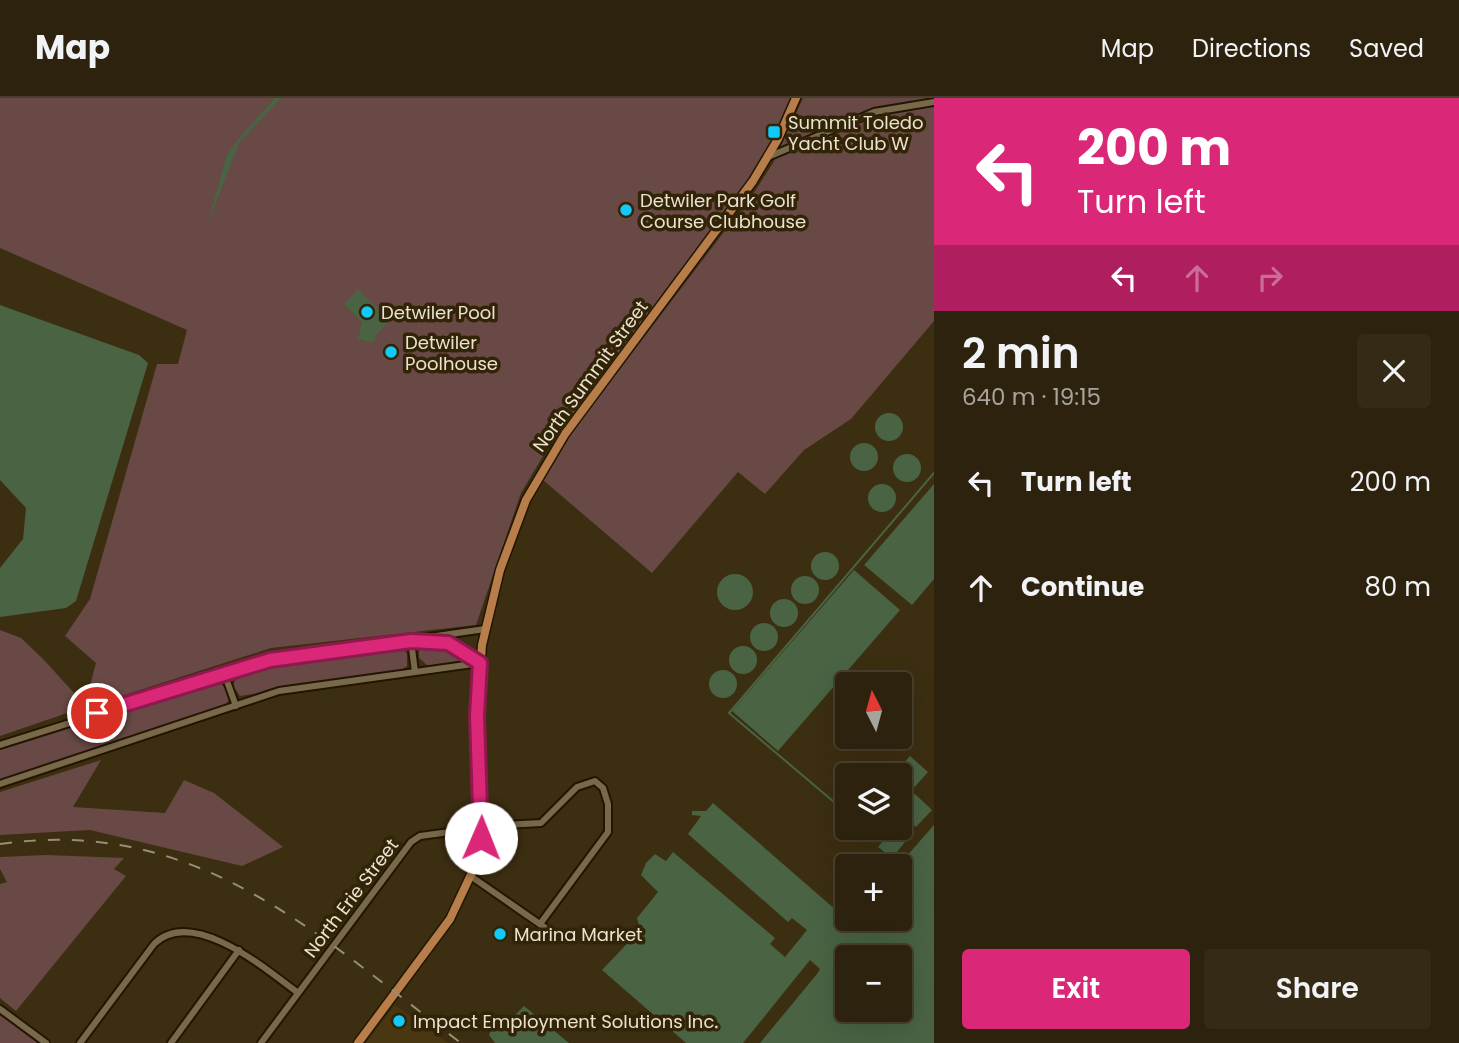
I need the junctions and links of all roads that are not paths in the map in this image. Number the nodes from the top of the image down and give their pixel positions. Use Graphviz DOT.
graph roads {
  1 [pos="796,98"];
  2 [pos="934,102"];
  3 [pos="768,157"];
  4 [pos="485,629"];
  5 [pos="411,641"];
  6 [pos="480,663"];
  7 [pos="224,673"];
  8 [pos="415,673"];
  9 [pos="236,706"];
  10 [pos="0,745"];
  11 [pos="0,784"];
  12 [pos="482,828"];
  13 [pos="472,877"];
  14 [pos="540,924"];
  15 [pos="557,936"];
  16 [pos="239,950"];
  17 [pos="298,993"];
  18 [pos="0,1009"];
  19 [pos="46,1043"];
  20 [pos="80,1043"];
  21 [pos="170,1043"];
  22 [pos="261,1043"];
  23 [pos="358,1043"];
  1 -- 3 [label="main road, North Summit Street"];
  2 -- 3 [label="street"];
  3 -- 4 [label="main road, North Summit Street"];
  4 -- 5 [label="street"];
  4 -- 6 [label="main road, North Summit Street"];
  5 -- 6 [label="street"];
  5 -- 7 [label="street"];
  5 -- 8 [label="street"];
  6 -- 8 [label="street"];
  6 -- 12 [label="main road, North Summit Street"];
  7 -- 9 [label="street"];
  7 -- 10 [label="street"];
  8 -- 9 [label="street"];
  9 -- 11 [label="street"];
  12 -- 13 [label="main road, North Summit Street"];
  12 -- 14 [label="street, North Erie Street"];
  12 -- 17 [label="street, North Erie Street"];
  13 -- 14 [label="street"];
  13 -- 23 [label="main road, North Summit Street"];
  14 -- 15 [label="street"];
  16 -- 17 [label="street"];
  16 -- 20 [label="street"];
  16 -- 21 [label="street"];
  17 -- 22 [label="street, North Erie Street"];
  18 -- 19 [label="street"];
}
